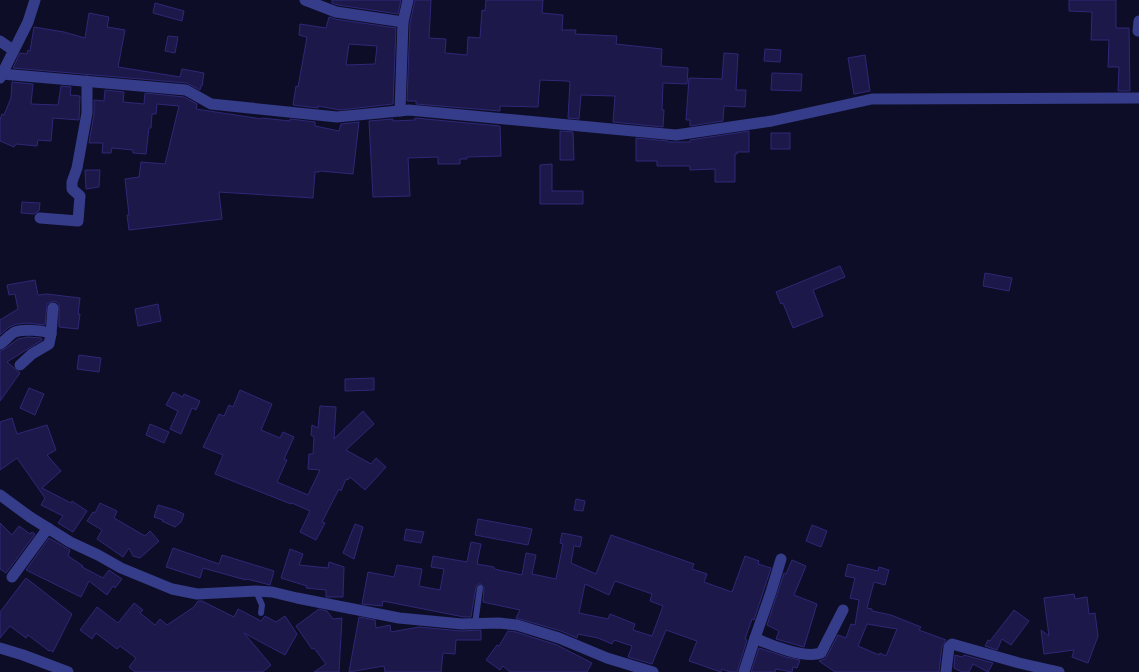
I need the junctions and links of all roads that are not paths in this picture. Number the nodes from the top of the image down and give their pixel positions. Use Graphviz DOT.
graph roads {
  1 [pos="34,0"];
  2 [pos="305,0"];
  3 [pos="408,0"];
  4 [pos="403,22"];
  5 [pos="0,41"];
  6 [pos="13,50"];
  7 [pos="1,76"];
  8 [pos="87,81"];
  9 [pos="1139,98"];
  10 [pos="400,111"];
  11 [pos="40,218"];
  12 [pos="53,308"];
  13 [pos="51,334"];
  14 [pos="0,344"];
  15 [pos="20,365"];
  16 [pos="0,495"];
  17 [pos="48,528"];
  18 [pos="781,559"];
  19 [pos="12,577"];
  20 [pos="480,588"];
  21 [pos="256,591"];
  22 [pos="843,610"];
  23 [pos="261,613"];
  24 [pos="475,624"];
  25 [pos="755,638"];
  26 [pos="0,648"];
  27 [pos="647,671"];
  28 [pos="1053,671"];
  29 [pos="68,672"];
  30 [pos="744,672"];
  31 [pos="946,672"];
  1 -- 6 [label="street"];
  2 -- 4 [label="street"];
  3 -- 4 [label="street"];
  4 -- 10 [label="street"];
  5 -- 6 [label="street"];
  6 -- 7 [label="street"];
  7 -- 8 [label="street"];
  8 -- 10 [label="street"];
  8 -- 11 [label="street"];
  9 -- 10 [label="street"];
  12 -- 13 [label="street"];
  13 -- 14 [label="street"];
  13 -- 15 [label="street"];
  16 -- 17 [label="street"];
  17 -- 19 [label="street"];
  17 -- 21 [label="street"];
  18 -- 25 [label="street"];
  20 -- 24 [label="lane"];
  21 -- 23 [label="lane"];
  21 -- 24 [label="street"];
  22 -- 25 [label="street"];
  24 -- 27 [label="street"];
  25 -- 30 [label="street"];
  26 -- 29 [label="street"];
  28 -- 31 [label="street"];
}
